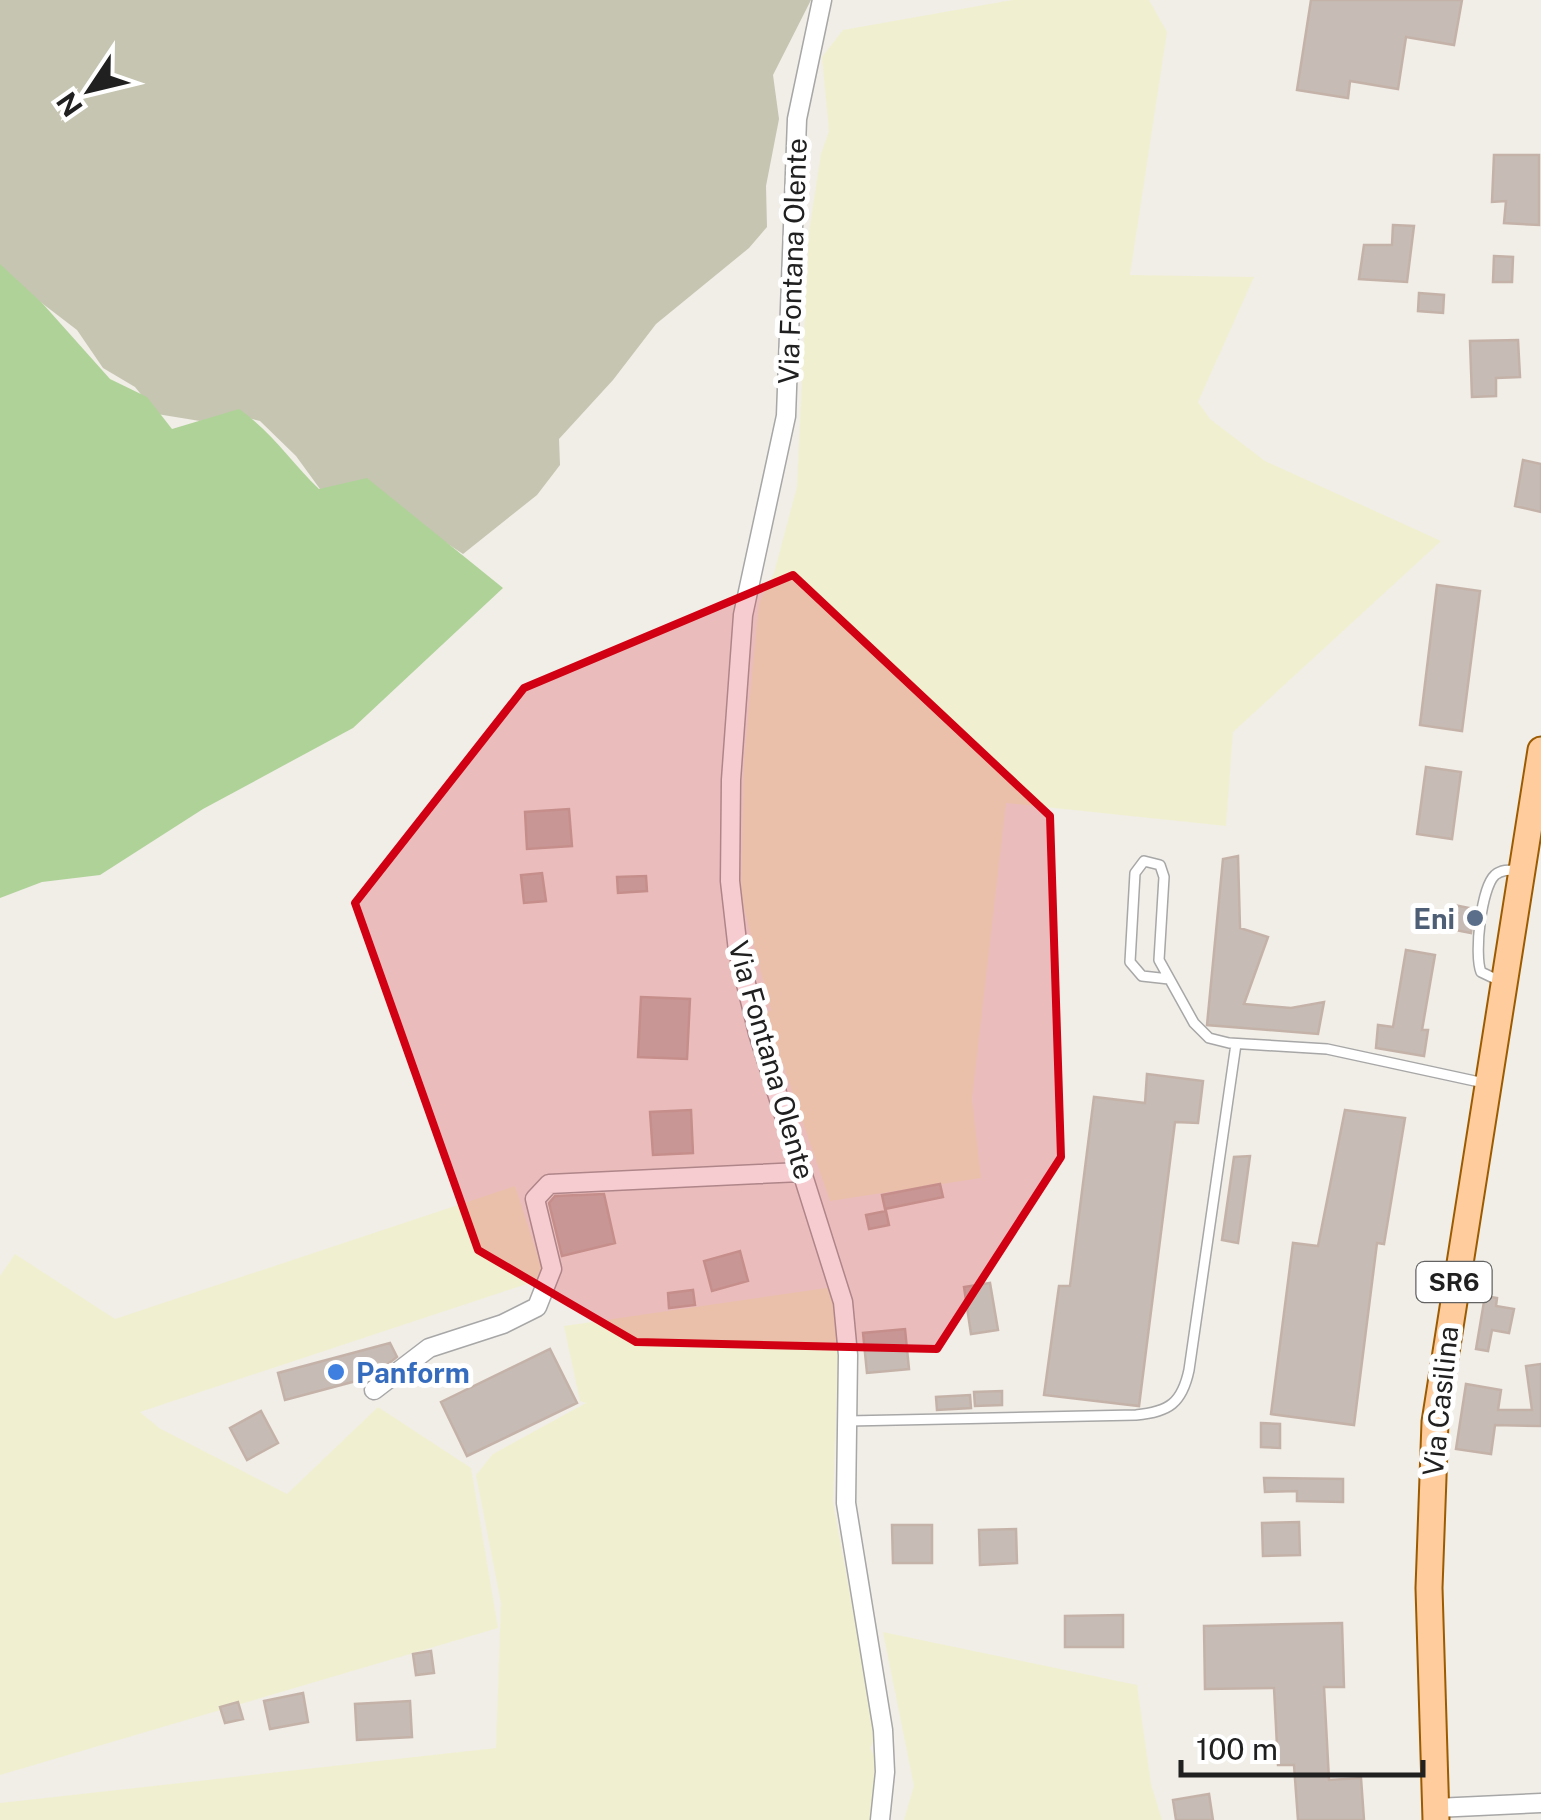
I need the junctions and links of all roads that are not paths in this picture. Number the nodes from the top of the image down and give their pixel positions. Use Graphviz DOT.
graph roads {
  1 [pos="822,0"];
  2 [pos="1541,750"];
  3 [pos="1168,979"];
  4 [pos="1236,1044"];
  5 [pos="1487,1084"];
  6 [pos="801,1172"];
  7 [pos="374,1390"];
  8 [pos="847,1420"];
  9 [pos="1541,1803"];
  10 [pos="1436,1814"];
  11 [pos="880,1820"];
  1 -- 6 [label="street, Via Fontana Olente"];
  2 -- 5 [label="main road, Via Casilina / SR6"];
  3 -- 3 [label="lane"];
  3 -- 4 [label="lane"];
  4 -- 5 [label="lane"];
  4 -- 8 [label="lane"];
  5 -- 10 [label="main road, Via Casilina / SR6"];
  6 -- 7 [label="street"];
  6 -- 8 [label="street, Via Fontana Olente"];
  8 -- 11 [label="street, Via Fontana Olente"];
  9 -- 10 [label="street"];
}
